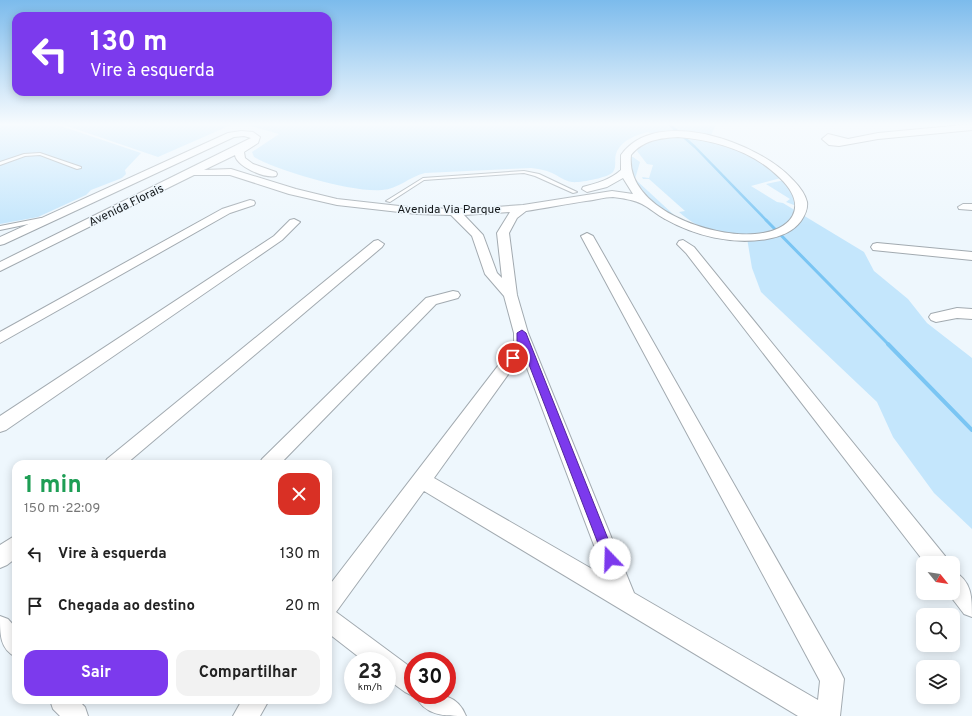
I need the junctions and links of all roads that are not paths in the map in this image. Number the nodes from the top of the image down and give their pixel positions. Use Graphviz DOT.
graph roads {
  1 [pos="15,158"];
  2 [pos="52,158"];
  3 [pos="181,158"];
  4 [pos="220,158"];
  5 [pos="240,158"];
  6 [pos="626,158"];
  7 [pos="760,158"];
  8 [pos="0,164"];
  9 [pos="79,168"];
  10 [pos="625,171"];
  11 [pos="182,177"];
  12 [pos="575,192"];
  13 [pos="93,199"];
  14 [pos="388,201"];
  15 [pos="648,202"];
  16 [pos="250,203"];
  17 [pos="118,208"];
  18 [pos="523,208"];
  19 [pos="454,212"];
  20 [pos="51,218"];
  21 [pos="294,222"];
  22 [pos="0,228"];
  23 [pos="587,236"];
  24 [pos="0,241"];
  25 [pos="378,244"];
  26 [pos="683,244"];
  27 [pos="877,247"];
  28 [pos="972,256"];
  29 [pos="0,267"];
  30 [pos="453,295"];
  31 [pos="510,295"];
  32 [pos="972,314"];
  33 [pos="936,317"];
  34 [pos="522,333"];
  35 [pos="0,338"];
  36 [pos="0,425"];
  37 [pos="118,460"];
  38 [pos="272,460"];
  39 [pos="422,480"];
  40 [pos="12,548"];
  41 [pos="932,556"];
  42 [pos="0,558"];
  43 [pos="960,591"];
  44 [pos="332,600"];
  45 [pos="626,601"];
  46 [pos="972,606"];
  47 [pos="332,622"];
  48 [pos="0,627"];
  49 [pos="12,641"];
  50 [pos="371,652"];
  51 [pos="396,671"];
  52 [pos="404,677"];
  53 [pos="66,704"];
  54 [pos="254,704"];
  55 [pos="439,704"];
  56 [pos="76,716"];
  57 [pos="245,716"];
  58 [pos="454,716"];
  59 [pos="822,716"];
  60 [pos="828,716"];
  1 -- 8 [label="lane"];
  2 -- 9 [label="lane"];
  3 -- 13 [label="street, Avenida Florais"];
  4 -- 11 [label="street, Avenida Florais"];
  5 -- 14 [label="street, Avenida Via Parque"];
  6 -- 10 [label="street, Avenida Via Parque"];
  7 -- 15 [label="street, Avenida Via Parque"];
  10 -- 12 [label="street, Avenida Via Parque"];
  10 -- 15 [label="street, Avenida Via Parque"];
  11 -- 17 [label="street, Avenida Florais"];
  11 -- 19 [label="street, Avenida Via Parque"];
  12 -- 14 [label="street, Avenida Via Parque"];
  12 -- 14 [label="lane"];
  13 -- 17 [label="street"];
  13 -- 20 [label="street, Avenida Florais"];
  15 -- 18 [label="street, Avenida Via Parque"];
  16 -- 35 [label="street"];
  17 -- 29 [label="street, Avenida Florais"];
  18 -- 19 [label="street, Avenida Via Parque"];
  18 -- 31 [label="street"];
  19 -- 31 [label="street"];
  20 -- 22 [label="lane"];
  20 -- 24 [label="street, Avenida Florais"];
  21 -- 36 [label="street"];
  23 -- 60 [label="street"];
  25 -- 37 [label="street"];
  26 -- 41 [label="street"];
  27 -- 28 [label="street"];
  30 -- 38 [label="street"];
  31 -- 34 [label="street"];
  32 -- 33 [label="street"];
  34 -- 39 [label="street"];
  34 -- 45 [label="street"];
  39 -- 44 [label="street"];
  39 -- 45 [label="street"];
  40 -- 42 [label="street"];
  43 -- 46 [label="street"];
  45 -- 59 [label="street"];
  47 -- 50 [label="street"];
  48 -- 49 [label="street"];
  51 -- 52 [label="street"];
  53 -- 56 [label="street"];
  54 -- 57 [label="street"];
  55 -- 58 [label="street"];
}
